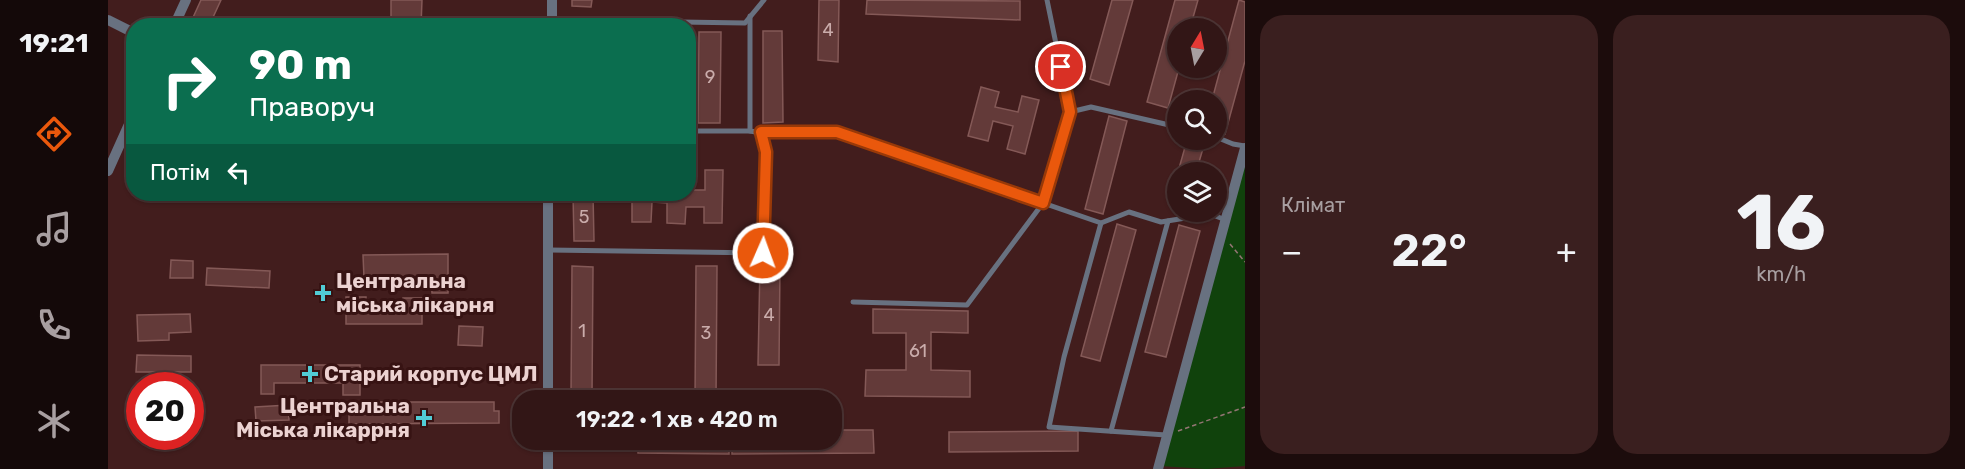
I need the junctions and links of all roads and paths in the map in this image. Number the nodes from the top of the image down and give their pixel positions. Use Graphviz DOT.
graph roads {
  1 [pos="186,0"];
  2 [pos="552,0"];
  3 [pos="764,0"];
  4 [pos="1047,0"];
  5 [pos="750,16"];
  6 [pos="178,18"];
  7 [pos="552,18"];
  8 [pos="108,20"];
  9 [pos="696,23"];
  10 [pos="126,29"];
  11 [pos="1070,112"];
  12 [pos="1167,124"];
  13 [pos="126,130"];
  14 [pos="696,131"];
  15 [pos="750,131"];
  16 [pos="761,132"];
  17 [pos="1227,142"];
  18 [pos="1245,147"];
  19 [pos="108,168"];
  20 [pos="548,201"];
  21 [pos="1043,203"];
  22 [pos="1227,216"];
  23 [pos="1167,221"];
  24 [pos="1168,222"];
  25 [pos="1225,222"];
  26 [pos="1101,224"];
  27 [pos="1222,234"];
  28 [pos="549,250"];
  29 [pos="1245,262"];
  30 [pos="853,302"];
  31 [pos="548,390"];
  32 [pos="1245,407"];
  33 [pos="1111,431"];
  34 [pos="1168,435"];
  35 [pos="548,450"];
  36 [pos="548,469"];
  37 [pos="1158,469"];
  1 -- 6 [label="street"];
  2 -- 7 [label="street"];
  3 -- 5 [label="lane"];
  4 -- 11 [label="lane"];
  5 -- 9 [label="lane"];
  5 -- 15 [label="lane"];
  8 -- 10 [label="street"];
  11 -- 12 [label="lane"];
  11 -- 21 [label="lane"];
  13 -- 19 [label="street"];
  14 -- 15 [label="lane"];
  15 -- 16 [label="lane"];
  16 -- 21 [label="lane"];
  16 -- 28 [label="lane"];
  17 -- 18 [label="lane"];
  18 -- 22 [label="street"];
  20 -- 28 [label="street"];
  21 -- 26 [label="lane"];
  21 -- 30 [label="lane"];
  23 -- 26 [label="lane"];
  24 -- 33 [label="lane"];
  25 -- 27 [label="street"];
  26 -- 33 [label="lane"];
  27 -- 29 [label="path"];
  27 -- 34 [label="street"];
  28 -- 31 [label="street"];
  32 -- 34 [label="path"];
  33 -- 34 [label="lane"];
  34 -- 37 [label="street"];
  35 -- 36 [label="street"];
}
